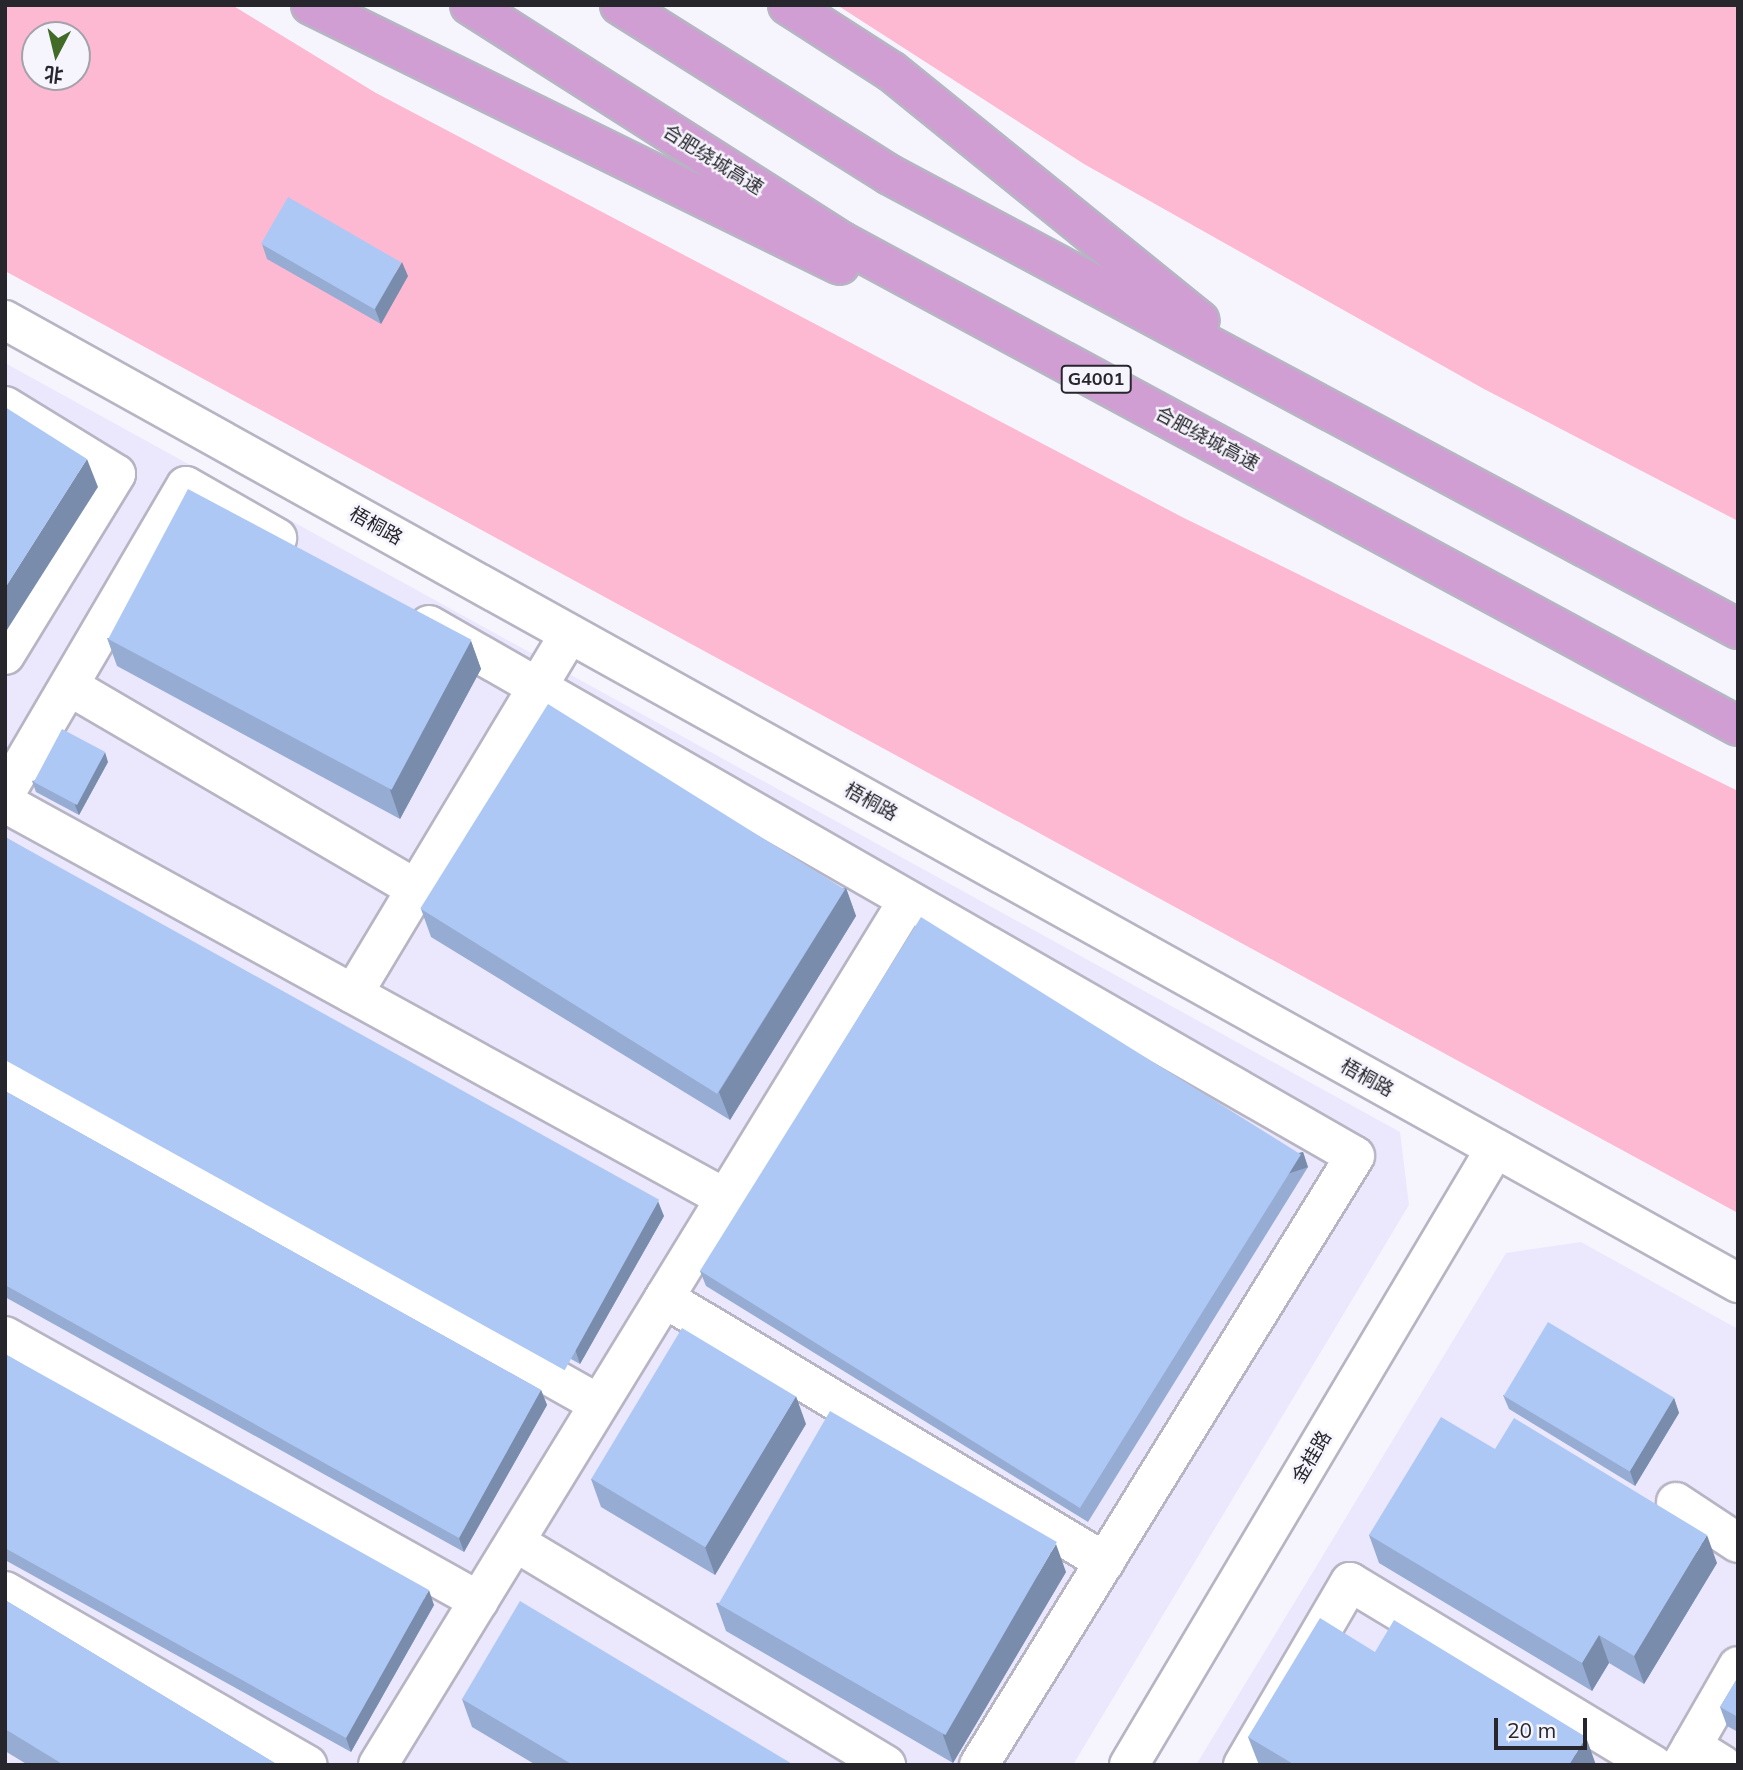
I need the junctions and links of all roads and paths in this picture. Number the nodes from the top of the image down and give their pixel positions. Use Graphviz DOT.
graph roads {
  1 [pos="311,5"];
  2 [pos="470,5"];
  3 [pos="620,5"];
  4 [pos="788,5"];
  5 [pos="5,320"];
  6 [pos="1273,380"];
  7 [pos="5,406"];
  8 [pos="1223,448"];
  9 [pos="307,555"];
  10 [pos="392,604"];
  11 [pos="1738,629"];
  12 [pos="569,634"];
  13 [pos="5,655"];
  14 [pos="69,686"];
  15 [pos="537,687"];
  16 [pos="1738,726"];
  17 [pos="5,794"];
  18 [pos="5,803"];
  19 [pos="416,889"];
  20 [pos="908,900"];
  21 [pos="353,994"];
  22 [pos="5,1070"];
  23 [pos="1495,1149"];
  24 [pos="725,1198"];
  25 [pos="1738,1283"];
  26 [pos="664,1298"];
  27 [pos="5,1336"];
  28 [pos="599,1404"];
  29 [pos="1676,1502"];
  30 [pos="515,1542"];
  31 [pos="1738,1542"];
  32 [pos="1105,1562"];
  33 [pos="5,1591"];
  34 [pos="479,1601"];
  35 [pos="1738,1666"];
  36 [pos="1699,1758"];
  37 [pos="308,1765"];
  38 [pos="378,1765"];
  39 [pos="886,1765"];
  40 [pos="979,1765"];
  41 [pos="1129,1765"];
  42 [pos="1243,1765"];
  43 [pos="1653,1765"];
  1 -- 8 [label="highway"];
  2 -- 8 [label="highway, 合肥绕城高速 / G4001"];
  3 -- 6 [label="highway"];
  4 -- 6 [label="highway"];
  5 -- 12 [label="street, 梧桐路"];
  6 -- 11 [label="highway"];
  7 -- 13 [label="street"];
  8 -- 16 [label="highway, 合肥绕城高速 / G4001"];
  9 -- 14 [label="street"];
  10 -- 15 [label="street"];
  12 -- 15 [label="street"];
  12 -- 23 [label="street, 梧桐路"];
  14 -- 17 [label="street"];
  14 -- 19 [label="street"];
  15 -- 19 [label="street"];
  15 -- 20 [label="street"];
  18 -- 21 [label="street"];
  19 -- 21 [label="street"];
  20 -- 24 [label="street"];
  20 -- 32 [label="street"];
  21 -- 24 [label="street"];
  22 -- 28 [label="street"];
  23 -- 25 [label="street, 梧桐路"];
  23 -- 41 [label="street, 金桂路"];
  24 -- 26 [label="street"];
  26 -- 28 [label="street"];
  26 -- 32 [label="street"];
  27 -- 34 [label="street"];
  28 -- 30 [label="street"];
  29 -- 31 [label="street"];
  30 -- 34 [label="street"];
  30 -- 39 [label="street"];
  32 -- 40 [label="street"];
  33 -- 37 [label="street"];
  34 -- 38 [label="street"];
  35 -- 36 [label="street"];
  42 -- 43 [label="street"];
}
